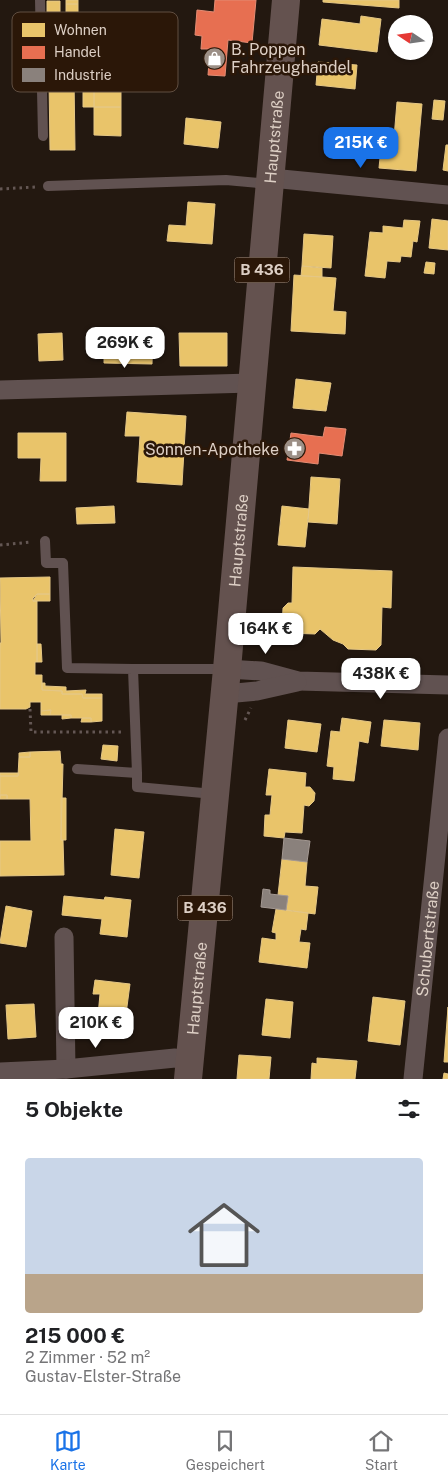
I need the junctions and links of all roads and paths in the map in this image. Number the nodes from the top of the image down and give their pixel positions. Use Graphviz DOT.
graph roads {
  1 [pos="286,0"];
  2 [pos="42,92"];
  3 [pos="43,136"];
  4 [pos="271,181"];
  5 [pos="48,186"];
  6 [pos="0,189"];
  7 [pos="448,194"];
  8 [pos="251,383"];
  9 [pos="0,390"];
  10 [pos="46,541"];
  11 [pos="0,545"];
  12 [pos="133,669"];
  13 [pos="226,681"];
  14 [pos="298,681"];
  15 [pos="448,685"];
  16 [pos="30,709"];
  17 [pos="136,732"];
  18 [pos="448,738"];
  19 [pos="78,769"];
  20 [pos="137,773"];
  21 [pos="215,794"];
  22 [pos="64,937"];
  23 [pos="66,1069"];
  24 [pos="188,1070"];
  25 [pos="0,1072"];
  26 [pos="413,1079"];
  1 -- 4 [label="main road, Hauptstraße / B 436"];
  2 -- 3 [label="lane"];
  4 -- 5 [label="lane"];
  4 -- 7 [label="street"];
  4 -- 8 [label="main road, Hauptstraße / B 436"];
  5 -- 6 [label="path"];
  8 -- 9 [label="street"];
  8 -- 13 [label="main road, Hauptstraße / B 436"];
  10 -- 11 [label="path"];
  10 -- 12 [label="lane"];
  12 -- 13 [label="lane"];
  12 -- 17 [label="lane"];
  13 -- 14 [label="street"];
  13 -- 14 [label="street"];
  13 -- 21 [label="main road, Hauptstraße / B 436"];
  14 -- 15 [label="street"];
  16 -- 17 [label="path"];
  17 -- 20 [label="lane"];
  18 -- 26 [label="street, Schubertstraße"];
  19 -- 20 [label="lane"];
  20 -- 21 [label="lane"];
  21 -- 24 [label="main road, Hauptstraße / B 436"];
  22 -- 23 [label="street"];
  23 -- 24 [label="street"];
  23 -- 25 [label="street"];
}
